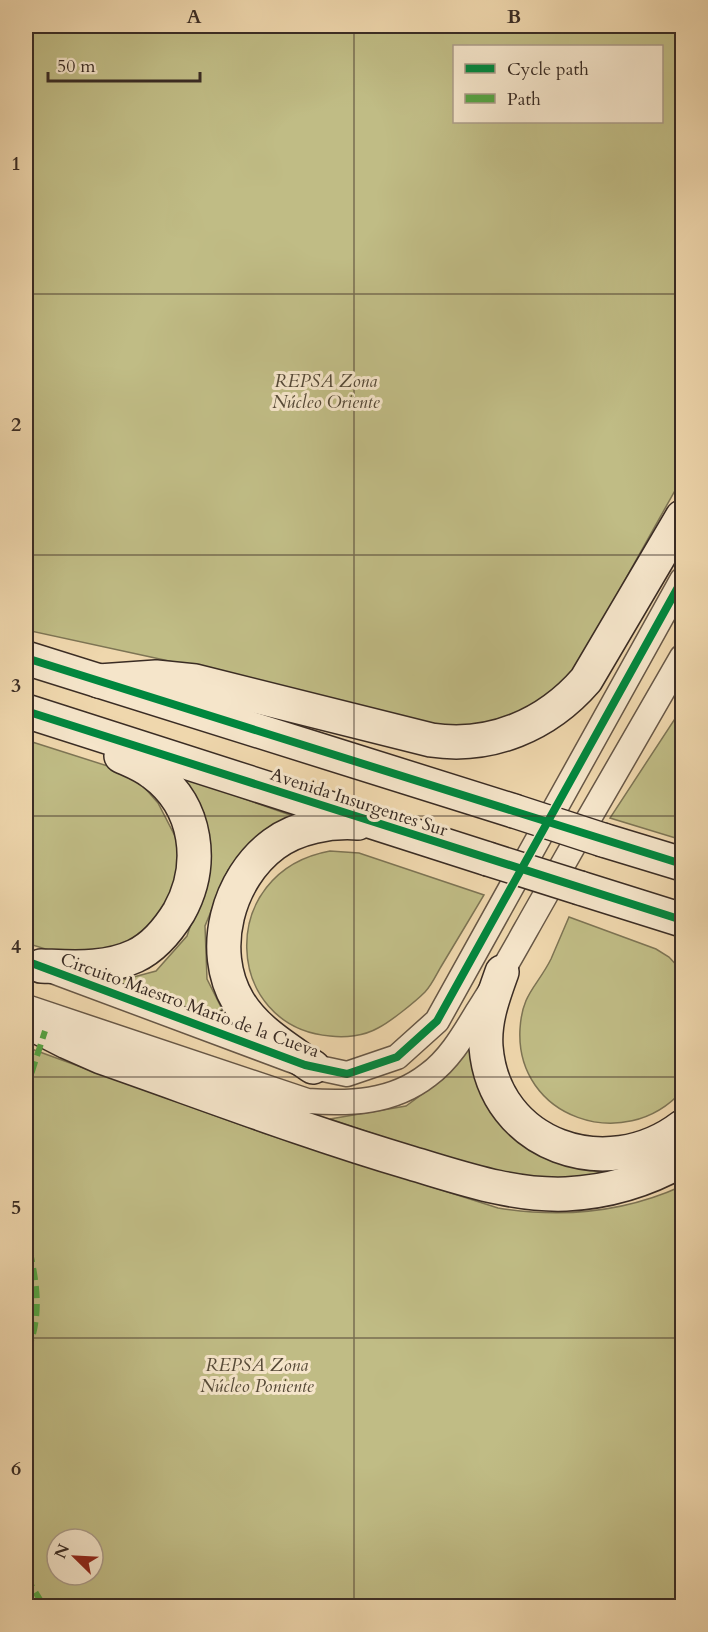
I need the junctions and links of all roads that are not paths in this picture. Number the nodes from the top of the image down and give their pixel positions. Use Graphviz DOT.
graph roads {
  1 [pos="682,517"];
  2 [pos="682,580"];
  3 [pos="682,657"];
  4 [pos="26,658"];
  5 [pos="99,681"];
  6 [pos="31,713"];
  7 [pos="390,827"];
  8 [pos="682,864"];
  9 [pos="674,922"];
  10 [pos="33,963"];
  11 [pos="502,972"];
  12 [pos="26,1007"];
  13 [pos="26,1021"];
  14 [pos="313,1067"];
  15 [pos="682,1127"];
  16 [pos="682,1160"];
  1 -- 5 [label="main road"];
  2 -- 14 [label="street, Circuito Maestro Mario de la Cueva"];
  3 -- 11 [label="street"];
  4 -- 5 [label="main road, Avenida Insurgentes Sur"];
  5 -- 8 [label="main road, Avenida Insurgentes Sur, bridge"];
  6 -- 7 [label="main road, Avenida Insurgentes Sur"];
  6 -- 10 [label="main road"];
  7 -- 9 [label="main road, Avenida Insurgentes Sur, bridge"];
  7 -- 14 [label="main road"];
  10 -- 14 [label="street, Circuito Maestro Mario de la Cueva"];
  11 -- 12 [label="street"];
  11 -- 15 [label="main road"];
  13 -- 16 [label="main road"];
}
